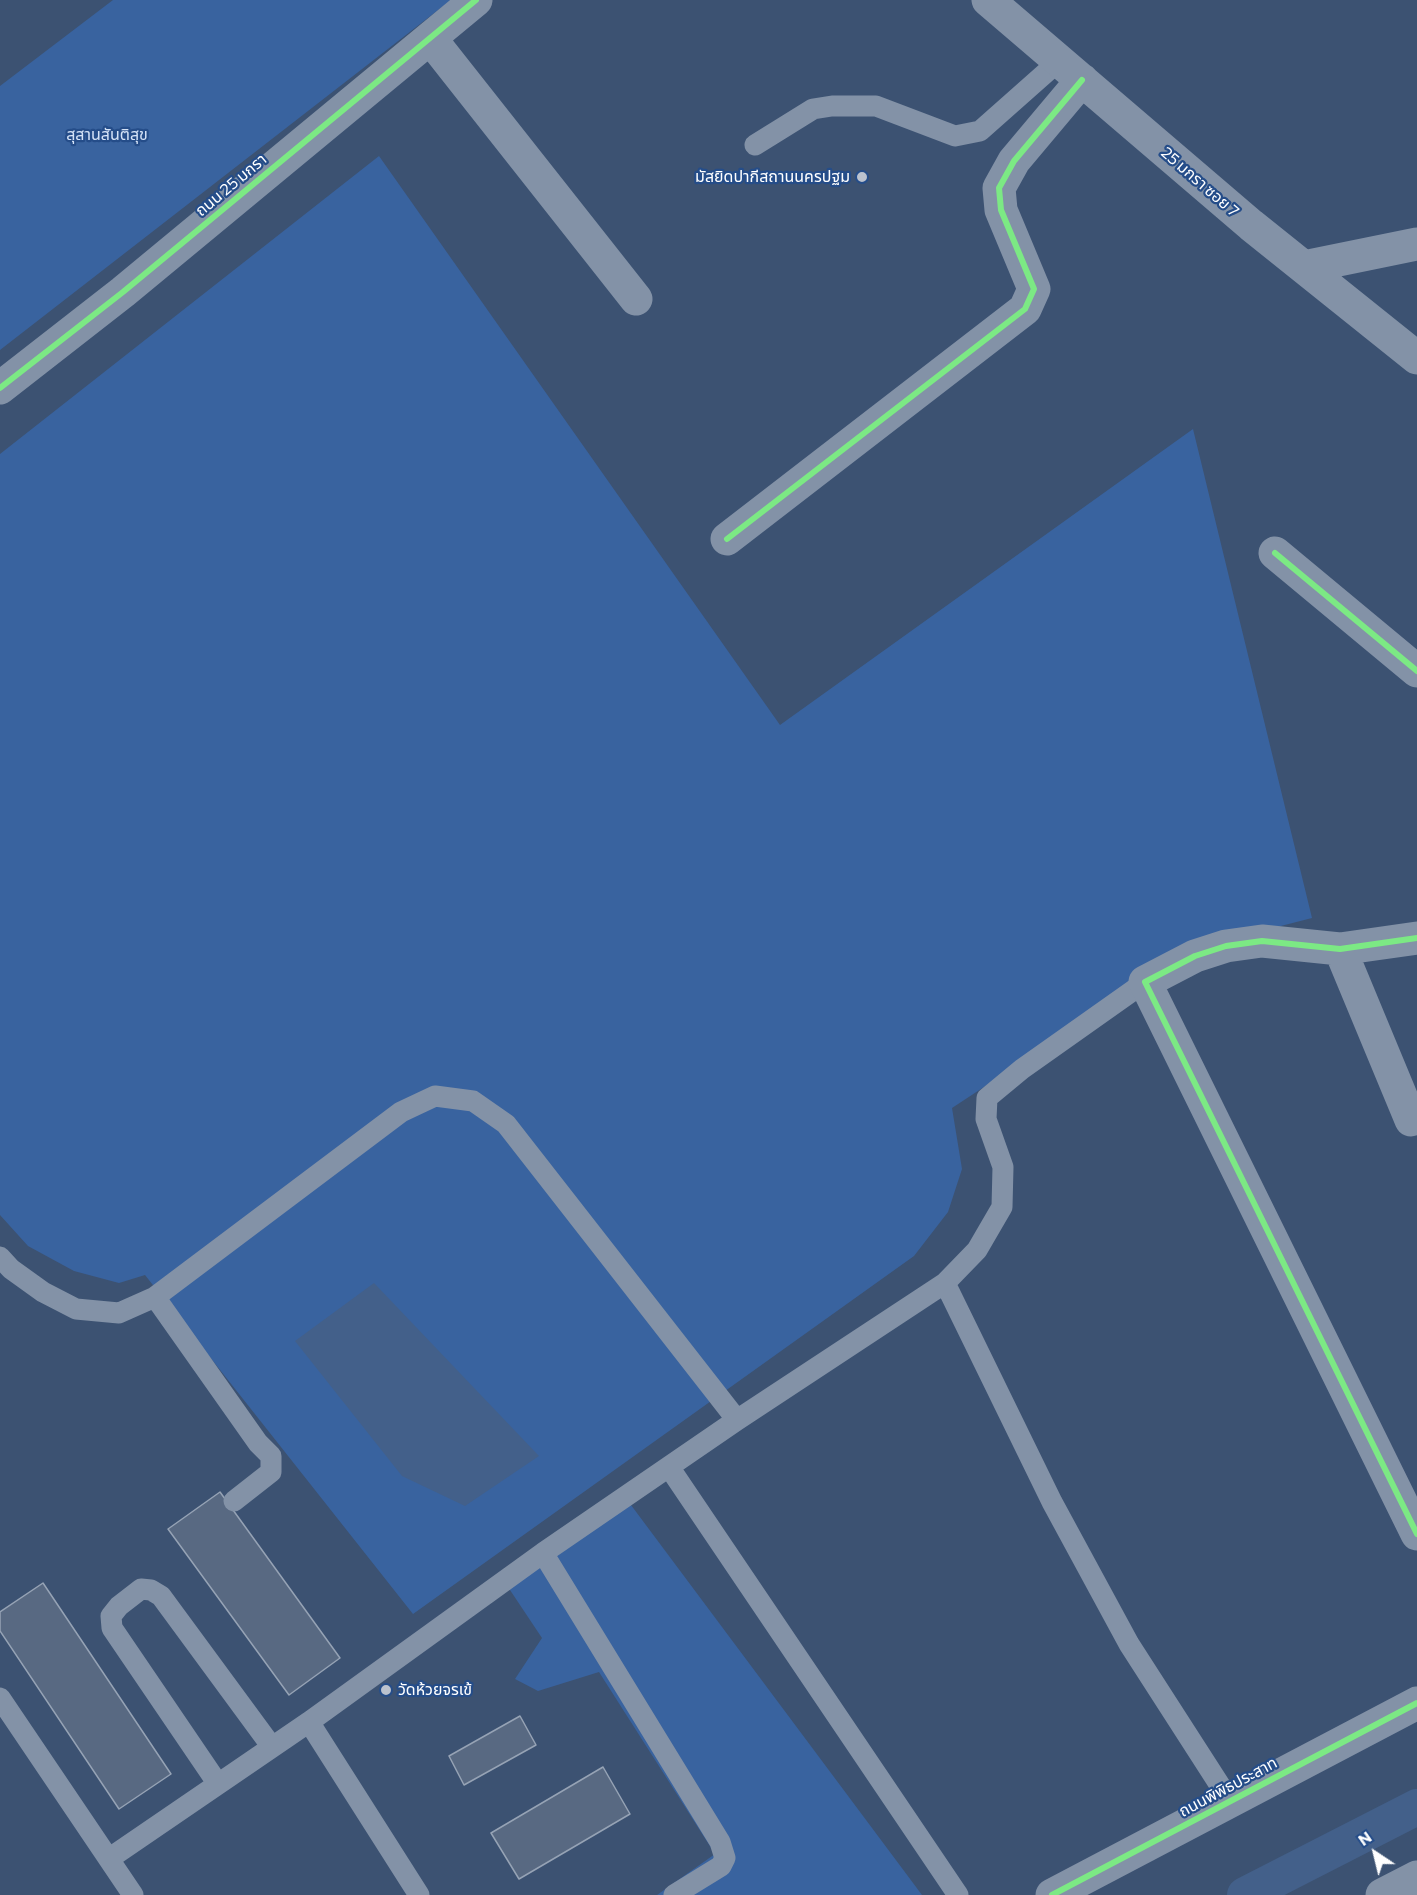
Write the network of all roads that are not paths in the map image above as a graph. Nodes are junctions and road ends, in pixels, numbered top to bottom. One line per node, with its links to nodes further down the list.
1 (477, 0): 3 (street, ถนน 25 มกรา)
2 (988, 0): 4 (street, 25 มกรา ซอย 7)
3 (430, 38): 8 (street); 10 (street, ถนน 25 มกรา)
4 (1070, 70): 5 (lane); 7 (street, 25 มกรา ซอย 7); 11 (street)
5 (755, 145)
6 (1417, 244): 7 (street)
7 (1304, 267): 9 (street, 25 มกรา ซอย 7)
8 (636, 299)
9 (1417, 358)
10 (0, 388)
11 (727, 539)
12 (1275, 553): 13 (street)
13 (1417, 671)
14 (1417, 938): 15 (street)
15 (1340, 949): 16 (street); 17 (street)
16 (1145, 982): 19 (lane); 24 (street)
17 (1411, 1120)
18 (0, 1257): 20 (lane)
19 (945, 1283): 21 (lane); 31 (lane)
20 (155, 1297): 21 (lane); 23 (lane)
21 (737, 1420): 22 (lane)
22 (669, 1467): 25 (lane); 38 (lane)
23 (234, 1501)
24 (1417, 1534)
25 (543, 1553): 28 (lane); 37 (lane)
26 (0, 1698): 32 (lane)
27 (1417, 1703): 31 (street, ถนนพิพิธประสาท)
28 (309, 1722): 29 (lane); 36 (lane)
29 (272, 1747): 30 (lane); 30 (lane)
30 (218, 1784): 32 (lane)
31 (1230, 1801): 39 (street, ถนนพิพิธประสาท)
32 (110, 1858): 35 (lane)
33 (1417, 1877): 34 (street)
34 (1386, 1894)
35 (133, 1895)
36 (419, 1895)
37 (674, 1895)
38 (958, 1895)
39 (1052, 1895)

